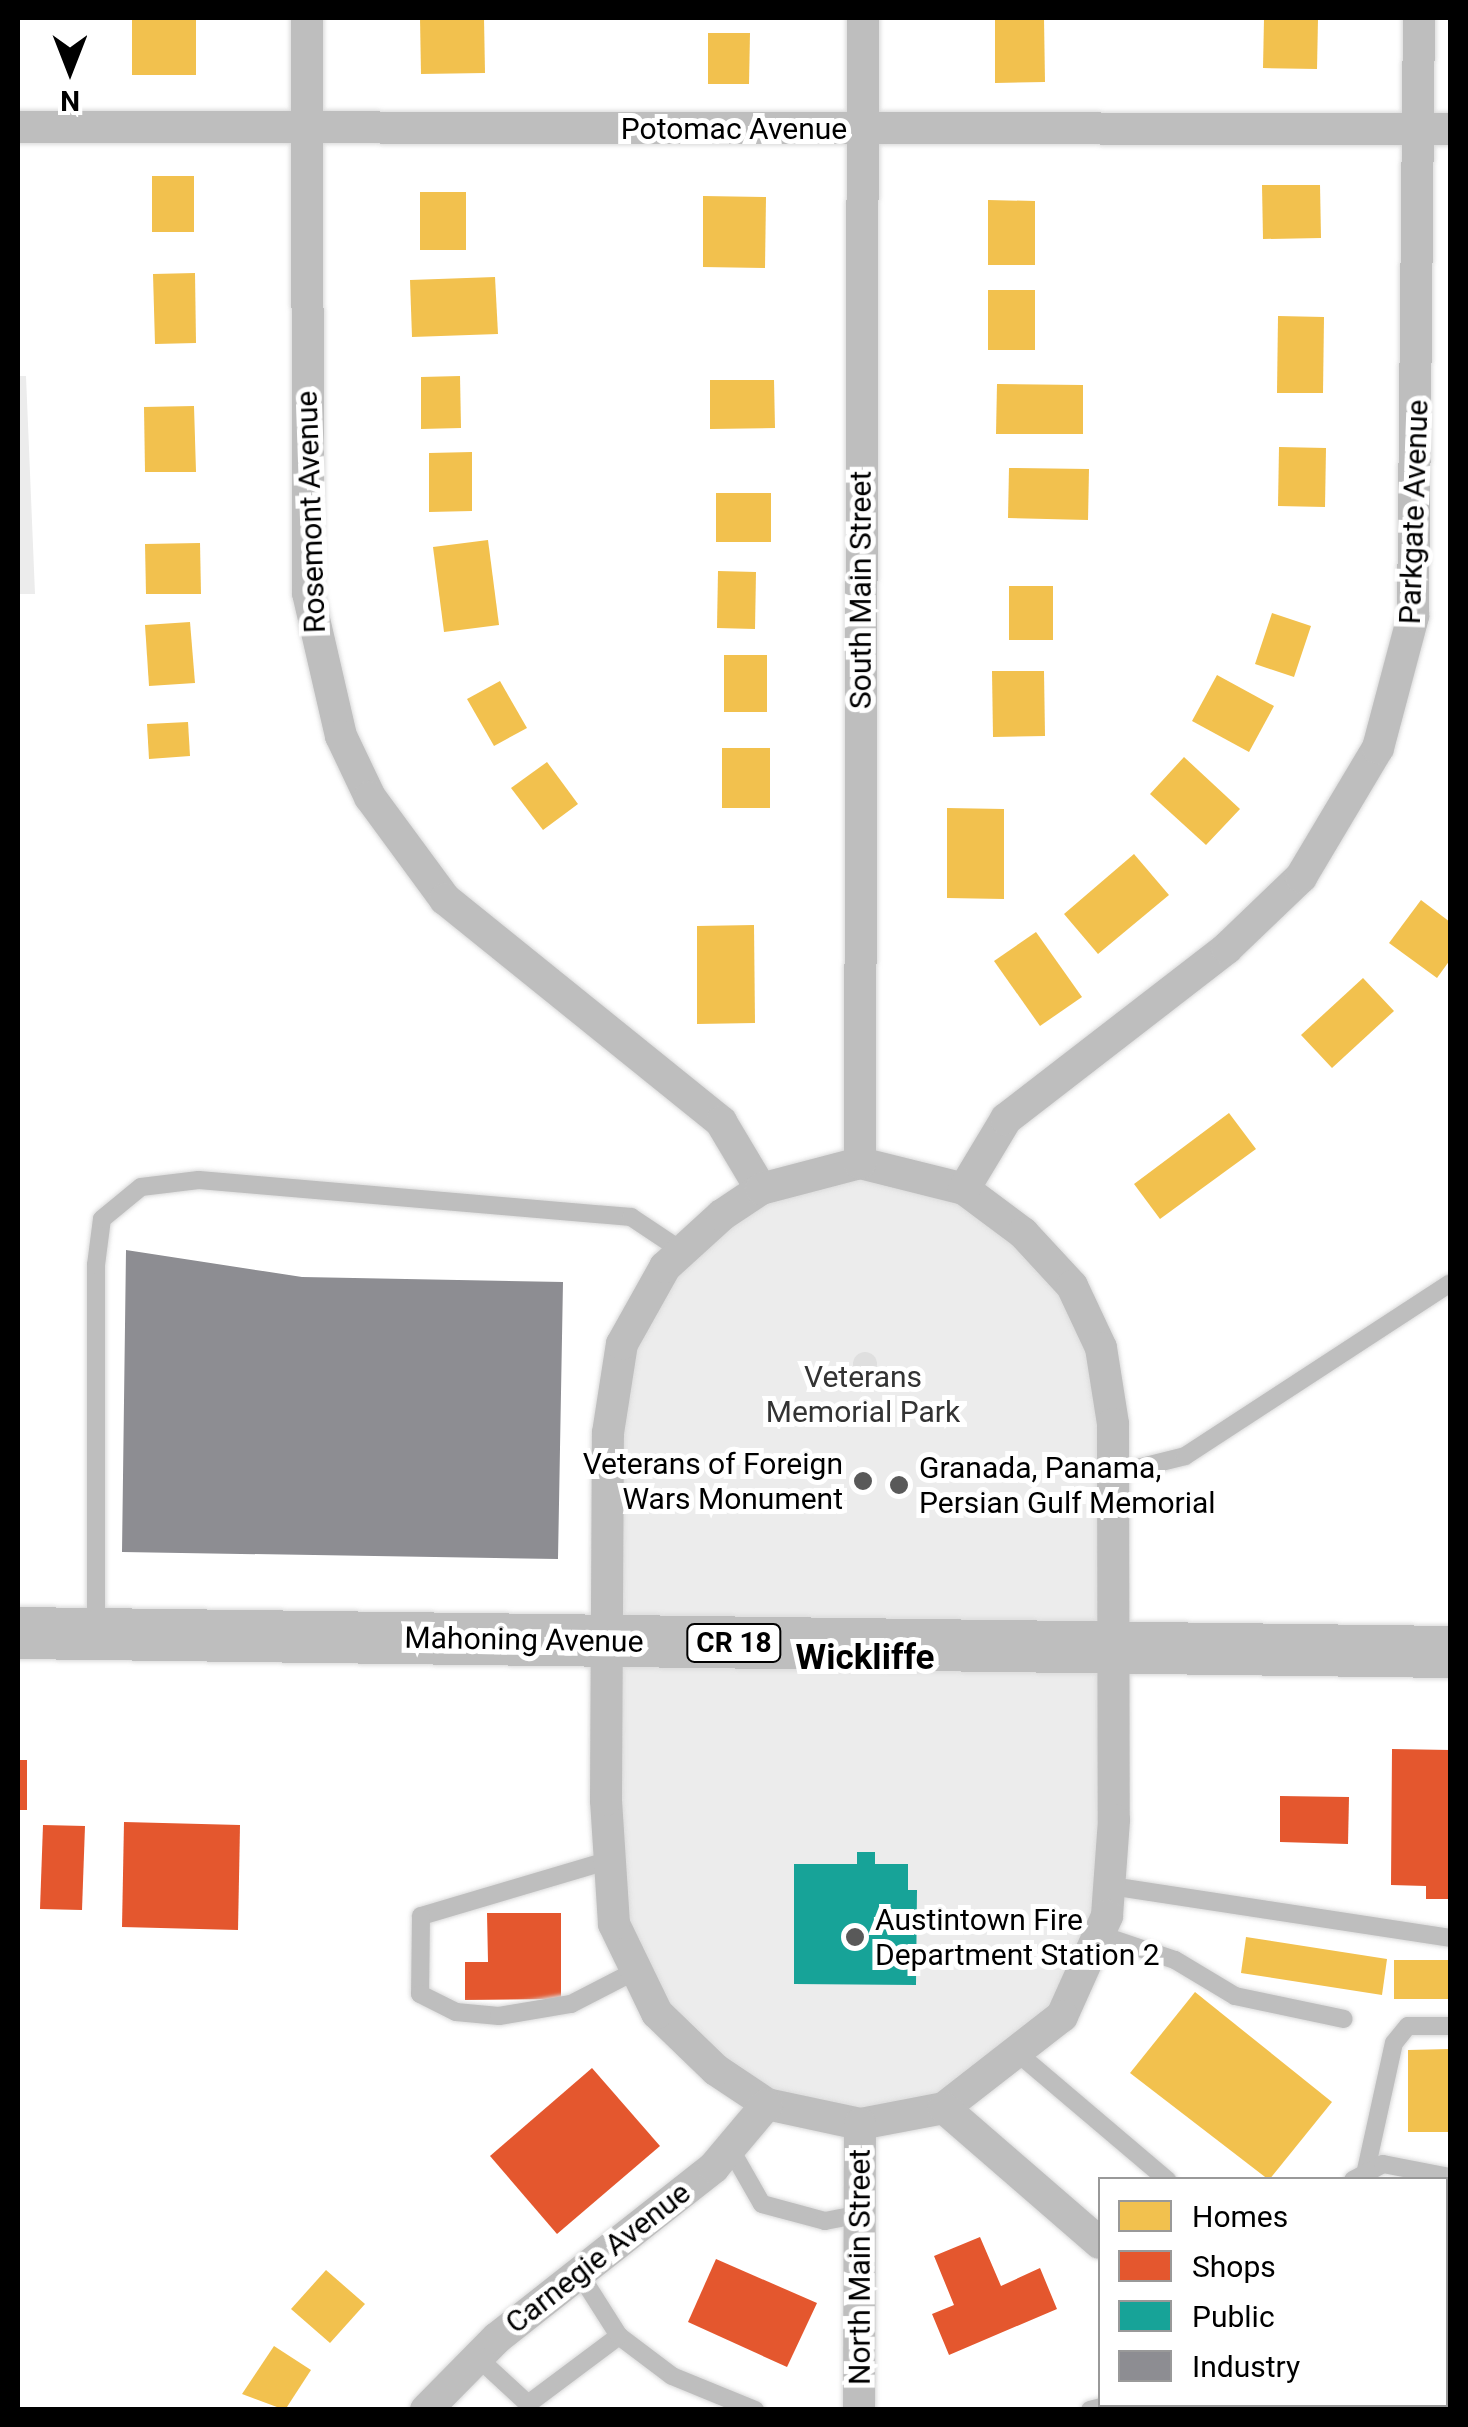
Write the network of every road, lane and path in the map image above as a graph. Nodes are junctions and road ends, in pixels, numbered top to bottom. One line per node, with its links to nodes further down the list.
1 (307, 18): 5 (street, Rosemont Avenue)
2 (863, 18): 7 (street, South Main Street)
3 (1419, 18): 6 (street, Parkgate Avenue)
4 (18, 127): 5 (street, Potomac Avenue)
5 (307, 128): 7 (street, Potomac Avenue); 9 (street, Rosemont Avenue)
6 (1435, 129): 7 (street, Potomac Avenue); 10 (street, Parkgate Avenue)
7 (862, 130): 8 (street, South Main Street)
8 (860, 1163): 9 (street); 10 (street)
9 (761, 1189): 11 (street)
10 (964, 1189): 13 (street)
11 (682, 1251): 15 (lane); 16 (street)
12 (1450, 1284): 13 (lane)
13 (1113, 1474): 17 (street)
14 (18, 1633): 15 (main road, Mahoning Avenue / CR 18)
15 (96, 1634): 16 (main road, Mahoning Avenue / CR 18)
16 (608, 1641): 17 (main road, Mahoning Avenue / CR 18); 19 (street)
17 (1113, 1647): 18 (main road, Mahoning Avenue / CR 18); 20 (street)
18 (1450, 1652)
19 (608, 1861): 23 (street); 23 (lane)
20 (1111, 1886): 21 (street); 22 (lane)
21 (1102, 1936): 24 (lane); 26 (street)
22 (1450, 1938)
23 (633, 1972): 27 (street)
24 (1344, 2020)
25 (1450, 2026): 31 (lane)
26 (1021, 2056): 28 (street); 32 (lane)
27 (768, 2104): 29 (street); 30 (street, Carnegie Avenue)
28 (944, 2108): 29 (street); 35 (street)
29 (860, 2124): 34 (street, North Main Street)
30 (730, 2148): 34 (lane); 36 (street, Carnegie Avenue)
31 (1360, 2175): 33 (lane)
32 (1163, 2177)
33 (1448, 2177)
34 (860, 2214): 41 (street, North Main Street)
35 (1098, 2241)
36 (579, 2273): 37 (lane); 38 (street, Carnegie Avenue)
37 (619, 2336): 38 (lane); 40 (lane)
38 (476, 2356): 39 (street, Carnegie Avenue)
39 (426, 2410)
40 (755, 2410)
41 (860, 2410)

